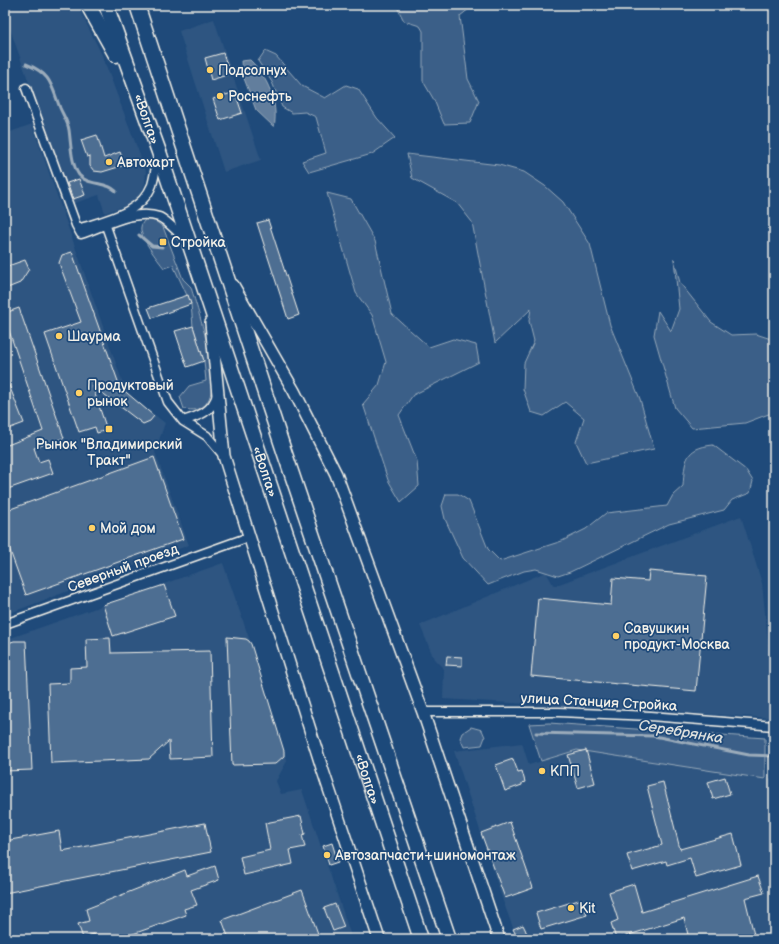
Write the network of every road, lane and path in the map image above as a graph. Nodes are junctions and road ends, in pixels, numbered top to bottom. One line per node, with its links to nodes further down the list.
1 (88, 5): 5 (highway)
2 (106, 5): 5 (highway, «Волга»)
3 (137, 5): 10 (highway, «Волга»)
4 (26, 88): 8 (street)
5 (136, 90): 6 (highway, «Волга»)
6 (159, 152): 8 (street); 9 (highway, «Волга»)
7 (106, 226): 8 (street); 9 (street); 13 (street)
8 (80, 231)
9 (189, 243): 11 (highway, «Волга»)
10 (221, 263): 17 (street); 21 (highway, «Волга»)
11 (209, 302): 12 (street); 20 (highway, «Волга»)
12 (218, 388): 13 (street); 14 (street)
13 (183, 421): 14 (street)
14 (224, 456): 15 (street)
15 (249, 537): 16 (street, Северный проезд); 19 (street)
16 (5, 624)
17 (423, 712): 18 (street, улица Станция Стройка); 22 (street)
18 (774, 726)
19 (379, 939)
20 (421, 939)
21 (449, 939)
22 (499, 939)

